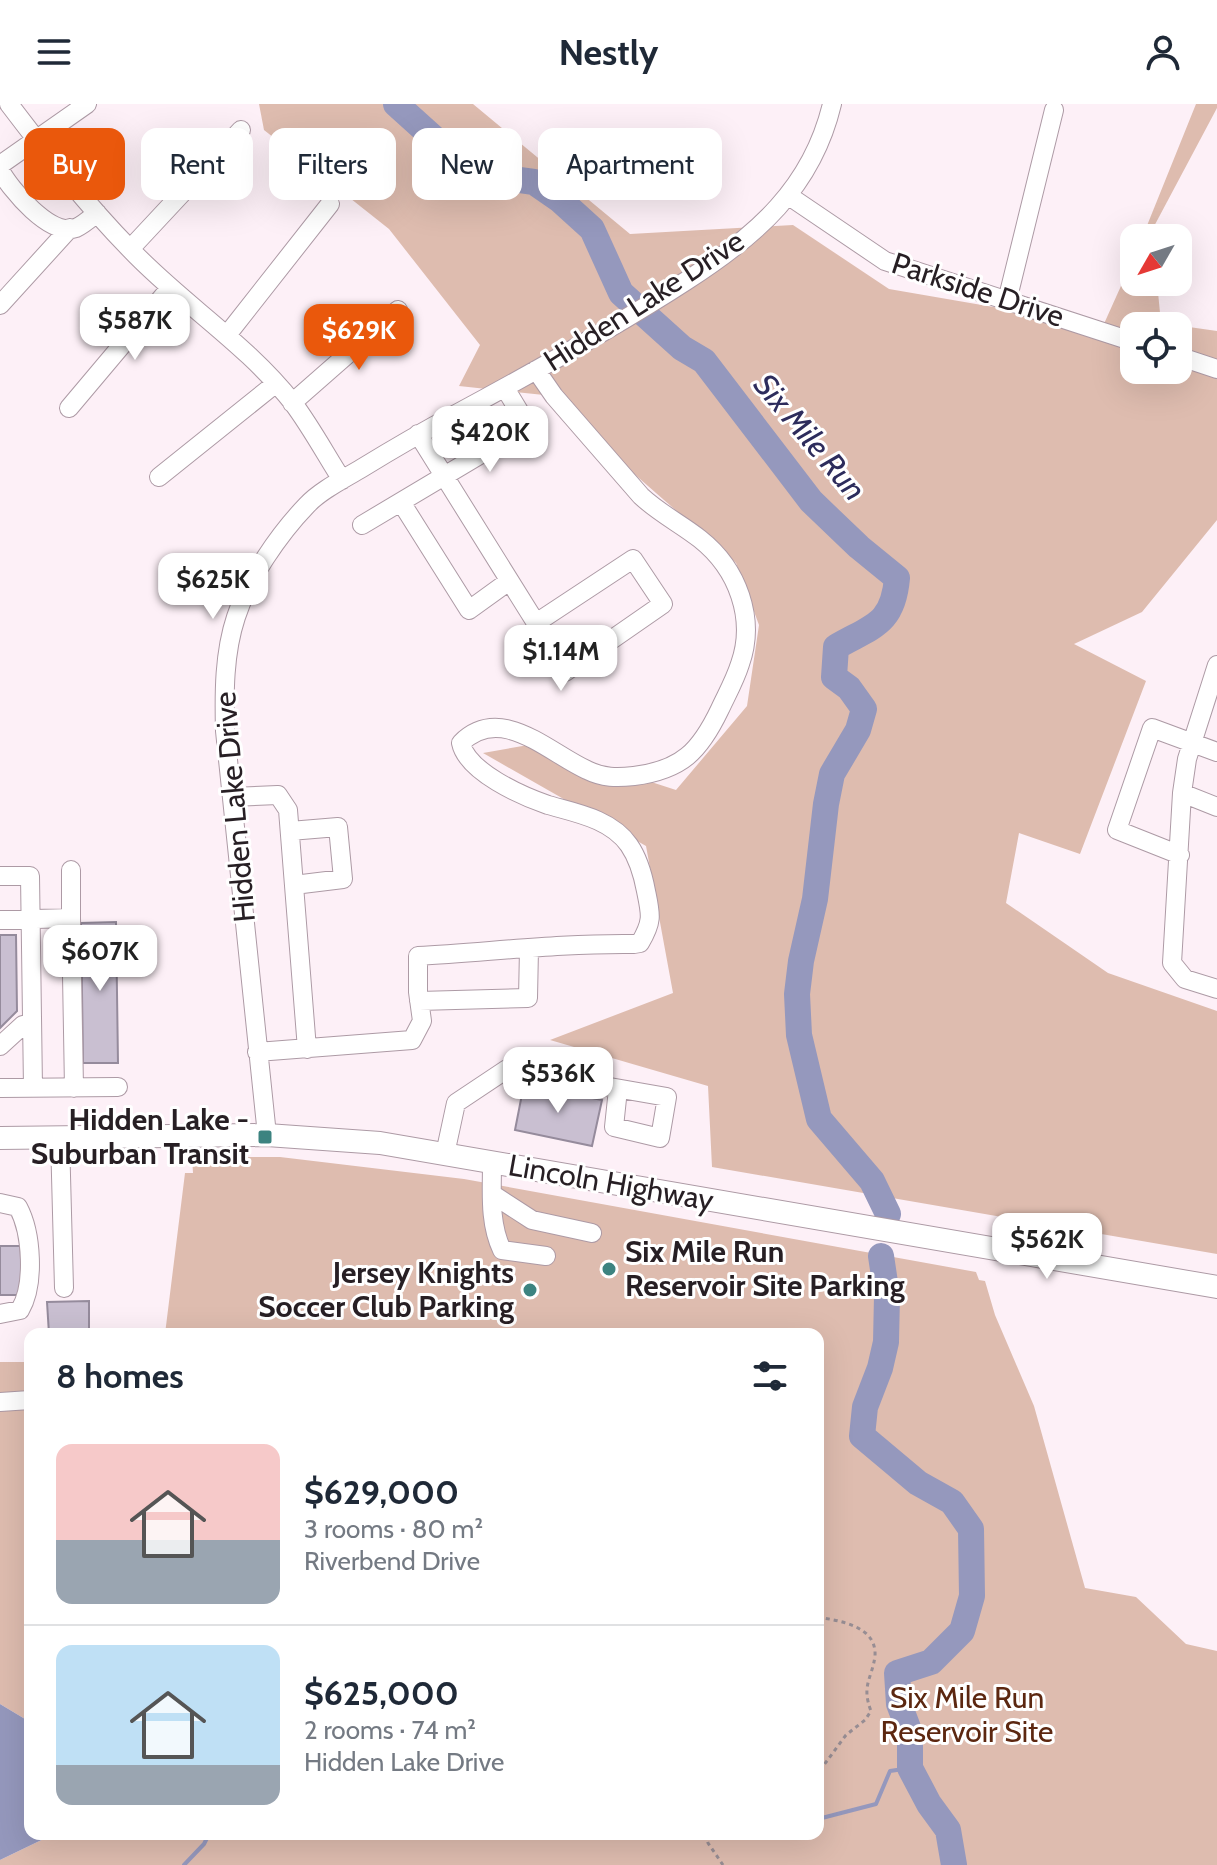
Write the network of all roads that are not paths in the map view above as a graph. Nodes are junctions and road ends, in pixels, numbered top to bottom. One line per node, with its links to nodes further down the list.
1 (9, 104): 5 (street)
2 (87, 104): 6 (street)
3 (832, 104): 9 (street, Hidden Lake Drive)
4 (1054, 110): 17 (street)
5 (27, 128)
6 (53, 128)
7 (24, 149): 8 (street)
8 (0, 167): 14 (street)
9 (789, 196): 17 (street, Parkside Drive); 24 (street, Hidden Lake Drive)
10 (86, 200): 13 (street)
11 (176, 200): 15 (street)
12 (330, 204): 20 (street)
13 (97, 213): 14 (street); 15 (street)
14 (70, 228): 18 (street)
15 (130, 249): 16 (street)
16 (170, 288): 20 (street); 28 (street)
17 (1007, 301): 21 (street, Parkside Drive)
18 (0, 305)
19 (398, 310): 27 (street)
20 (227, 335): 25 (street)
21 (1120, 337)
22 (1192, 361): 23 (street)
23 (1217, 369)
24 (536, 370): 26 (street, Hidden Lake Drive); 51 (street)
25 (275, 384): 27 (street); 30 (street)
26 (505, 388): 29 (street, Hidden Lake Drive); 31 (street)
27 (292, 403): 32 (street)
28 (69, 408)
29 (418, 434): 31 (street); 32 (street, Hidden Lake Drive)
30 (159, 477)
31 (444, 477): 33 (street); 35 (street)
32 (342, 480): 41 (street, Hidden Lake Drive)
33 (401, 502): 34 (street); 35 (street)
34 (362, 525)
35 (509, 581): 36 (street)
36 (536, 623): 36 (street)
37 (1217, 665): 38 (street)
38 (1192, 742): 39 (street); 40 (street); 44 (street)
39 (1217, 752)
40 (1182, 793): 42 (street); 44 (street)
41 (232, 797): 43 (street); 57 (street, Hidden Lake Drive)
42 (1217, 807)
43 (290, 831): 47 (street); 47 (street)
44 (1180, 855): 52 (street)
45 (71, 870): 48 (street)
46 (0, 876): 49 (street)
47 (294, 885): 56 (street)
48 (71, 918): 49 (street); 61 (street)
49 (30, 919): 50 (street); 54 (street)
50 (0, 920)
51 (529, 949): 53 (street); 53 (street)
52 (1217, 989)
53 (419, 1001): 56 (street)
54 (32, 1024): 55 (street); 60 (street)
55 (0, 1046)
56 (307, 1049): 57 (street)
57 (257, 1052): 63 (street, Hidden Lake Drive)
58 (118, 1087): 61 (street)
59 (0, 1088): 60 (street)
60 (33, 1088): 61 (street)
61 (74, 1088)
62 (618, 1089): 66 (street)
63 (267, 1135): 65 (main road, Lincoln Highway); 66 (main road, Lincoln Highway)
64 (0, 1138): 65 (main road, Lincoln Highway)
65 (60, 1138): 73 (street)
66 (445, 1154): 67 (main road, Lincoln Highway)
67 (492, 1163): 68 (street); 72 (main road, Lincoln Highway)
68 (492, 1194): 70 (street); 71 (street)
69 (0, 1203): 74 (street)
70 (592, 1233)
71 (546, 1256)
72 (1217, 1287)
73 (64, 1288)
74 (0, 1314)
75 (24, 1400): 76 (street)
76 (0, 1402)

